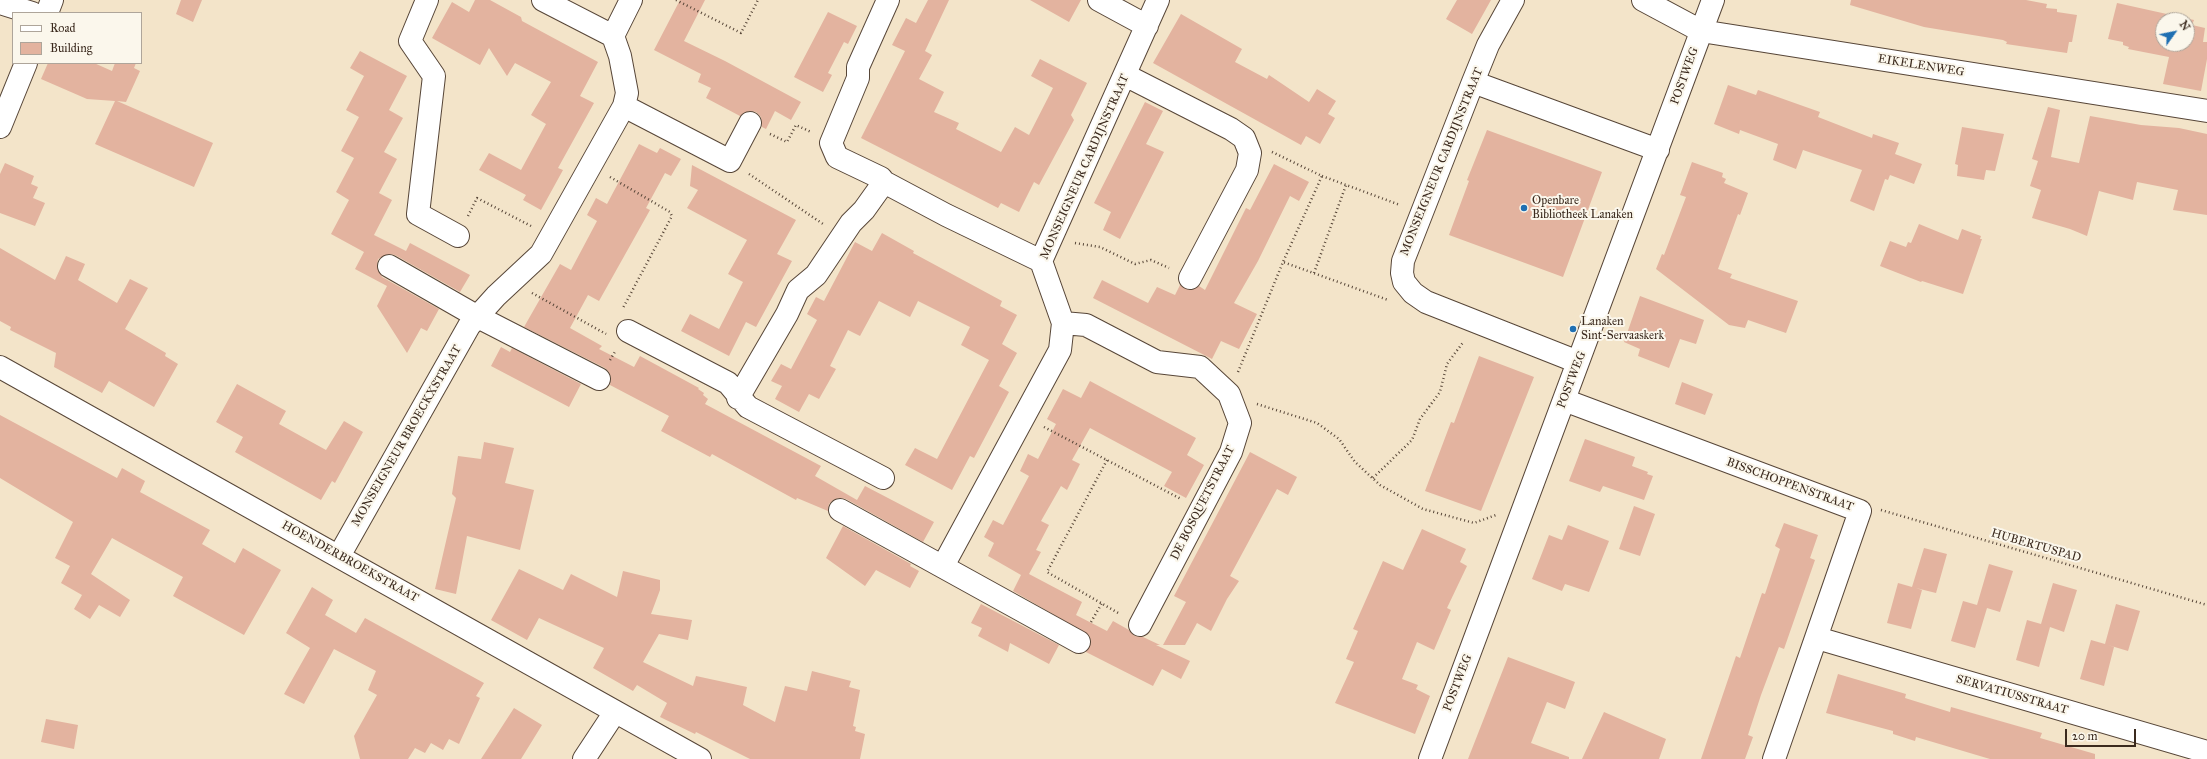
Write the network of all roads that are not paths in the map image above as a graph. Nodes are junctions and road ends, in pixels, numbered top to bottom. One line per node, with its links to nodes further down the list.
1 (52, 0): 13 (street)
2 (427, 0): 26 (street)
3 (544, 0): 16 (street)
4 (631, 0): 16 (street)
5 (888, 0): 25 (street)
6 (1099, 0): 14 (street)
7 (1158, 0): 14 (street, MONSEIGNEUR CARDIJNSTRAAT)
8 (1514, 0): 19 (street, MONSEIGNEUR CARDIJNSTRAAT)
9 (1643, 0): 15 (street, EIKELENWEG)
10 (1713, 0): 15 (street, POSTWEG)
11 (0, 3): 12 (street)
12 (29, 12)
13 (47, 12)
14 (1147, 26): 18 (street, MONSEIGNEUR CARDIJNSTRAAT)
15 (1701, 31): 21 (street, EIKELENWEG); 24 (street, POSTWEG)
16 (613, 36): 20 (street, MONSEIGNEUR BROECKXSTRAAT)
17 (26, 64): 23 (street)
18 (1125, 75): 27 (street, MONSEIGNEUR CARDIJNSTRAAT); 29 (street)
19 (1473, 82): 24 (street); 33 (street, MONSEIGNEUR CARDIJNSTRAAT)
20 (624, 106): 22 (street); 30 (street, MONSEIGNEUR BROECKXSTRAAT)
21 (2207, 111)
22 (750, 123)
23 (0, 127)
24 (1658, 150): 33 (street, POSTWEG)
25 (884, 182): 27 (street); 36 (street)
26 (458, 236)
27 (1041, 261): 31 (street, MONSEIGNEUR CARDIJNSTRAAT)
28 (389, 266): 30 (street)
29 (1190, 278)
30 (478, 317): 35 (street); 40 (street, MONSEIGNEUR BROECKXSTRAAT)
31 (1064, 322): 41 (street, MONSEIGNEUR CARDIJNSTRAAT); 42 (street, DE BOSQUETSTRAAT)
32 (624, 337): 36 (street)
33 (1578, 362): 37 (street, POSTWEG)
34 (0, 367): 40 (street, HOENDERBROEKSTRAAT)
35 (600, 379)
36 (738, 398): 38 (street)
37 (1564, 400): 43 (street, BISSCHOPPENSTRAAT); 49 (street, POSTWEG)
38 (883, 478)
39 (840, 510): 41 (street)
40 (339, 556): 45 (street, HOENDERBROEKSTRAAT)
41 (943, 566): 44 (street)
42 (1140, 625)
43 (1817, 638): 46 (street, SERVATIUSSTRAAT); 50 (street, BISSCHOPPENSTRAAT)
44 (1079, 642)
45 (615, 712): 47 (street); 48 (street, HOENDERBROEKSTRAAT)
46 (2207, 752): 51 (street)
47 (584, 759)
48 (700, 759)
49 (1430, 759)
50 (1774, 759)
51 (2205, 759)

